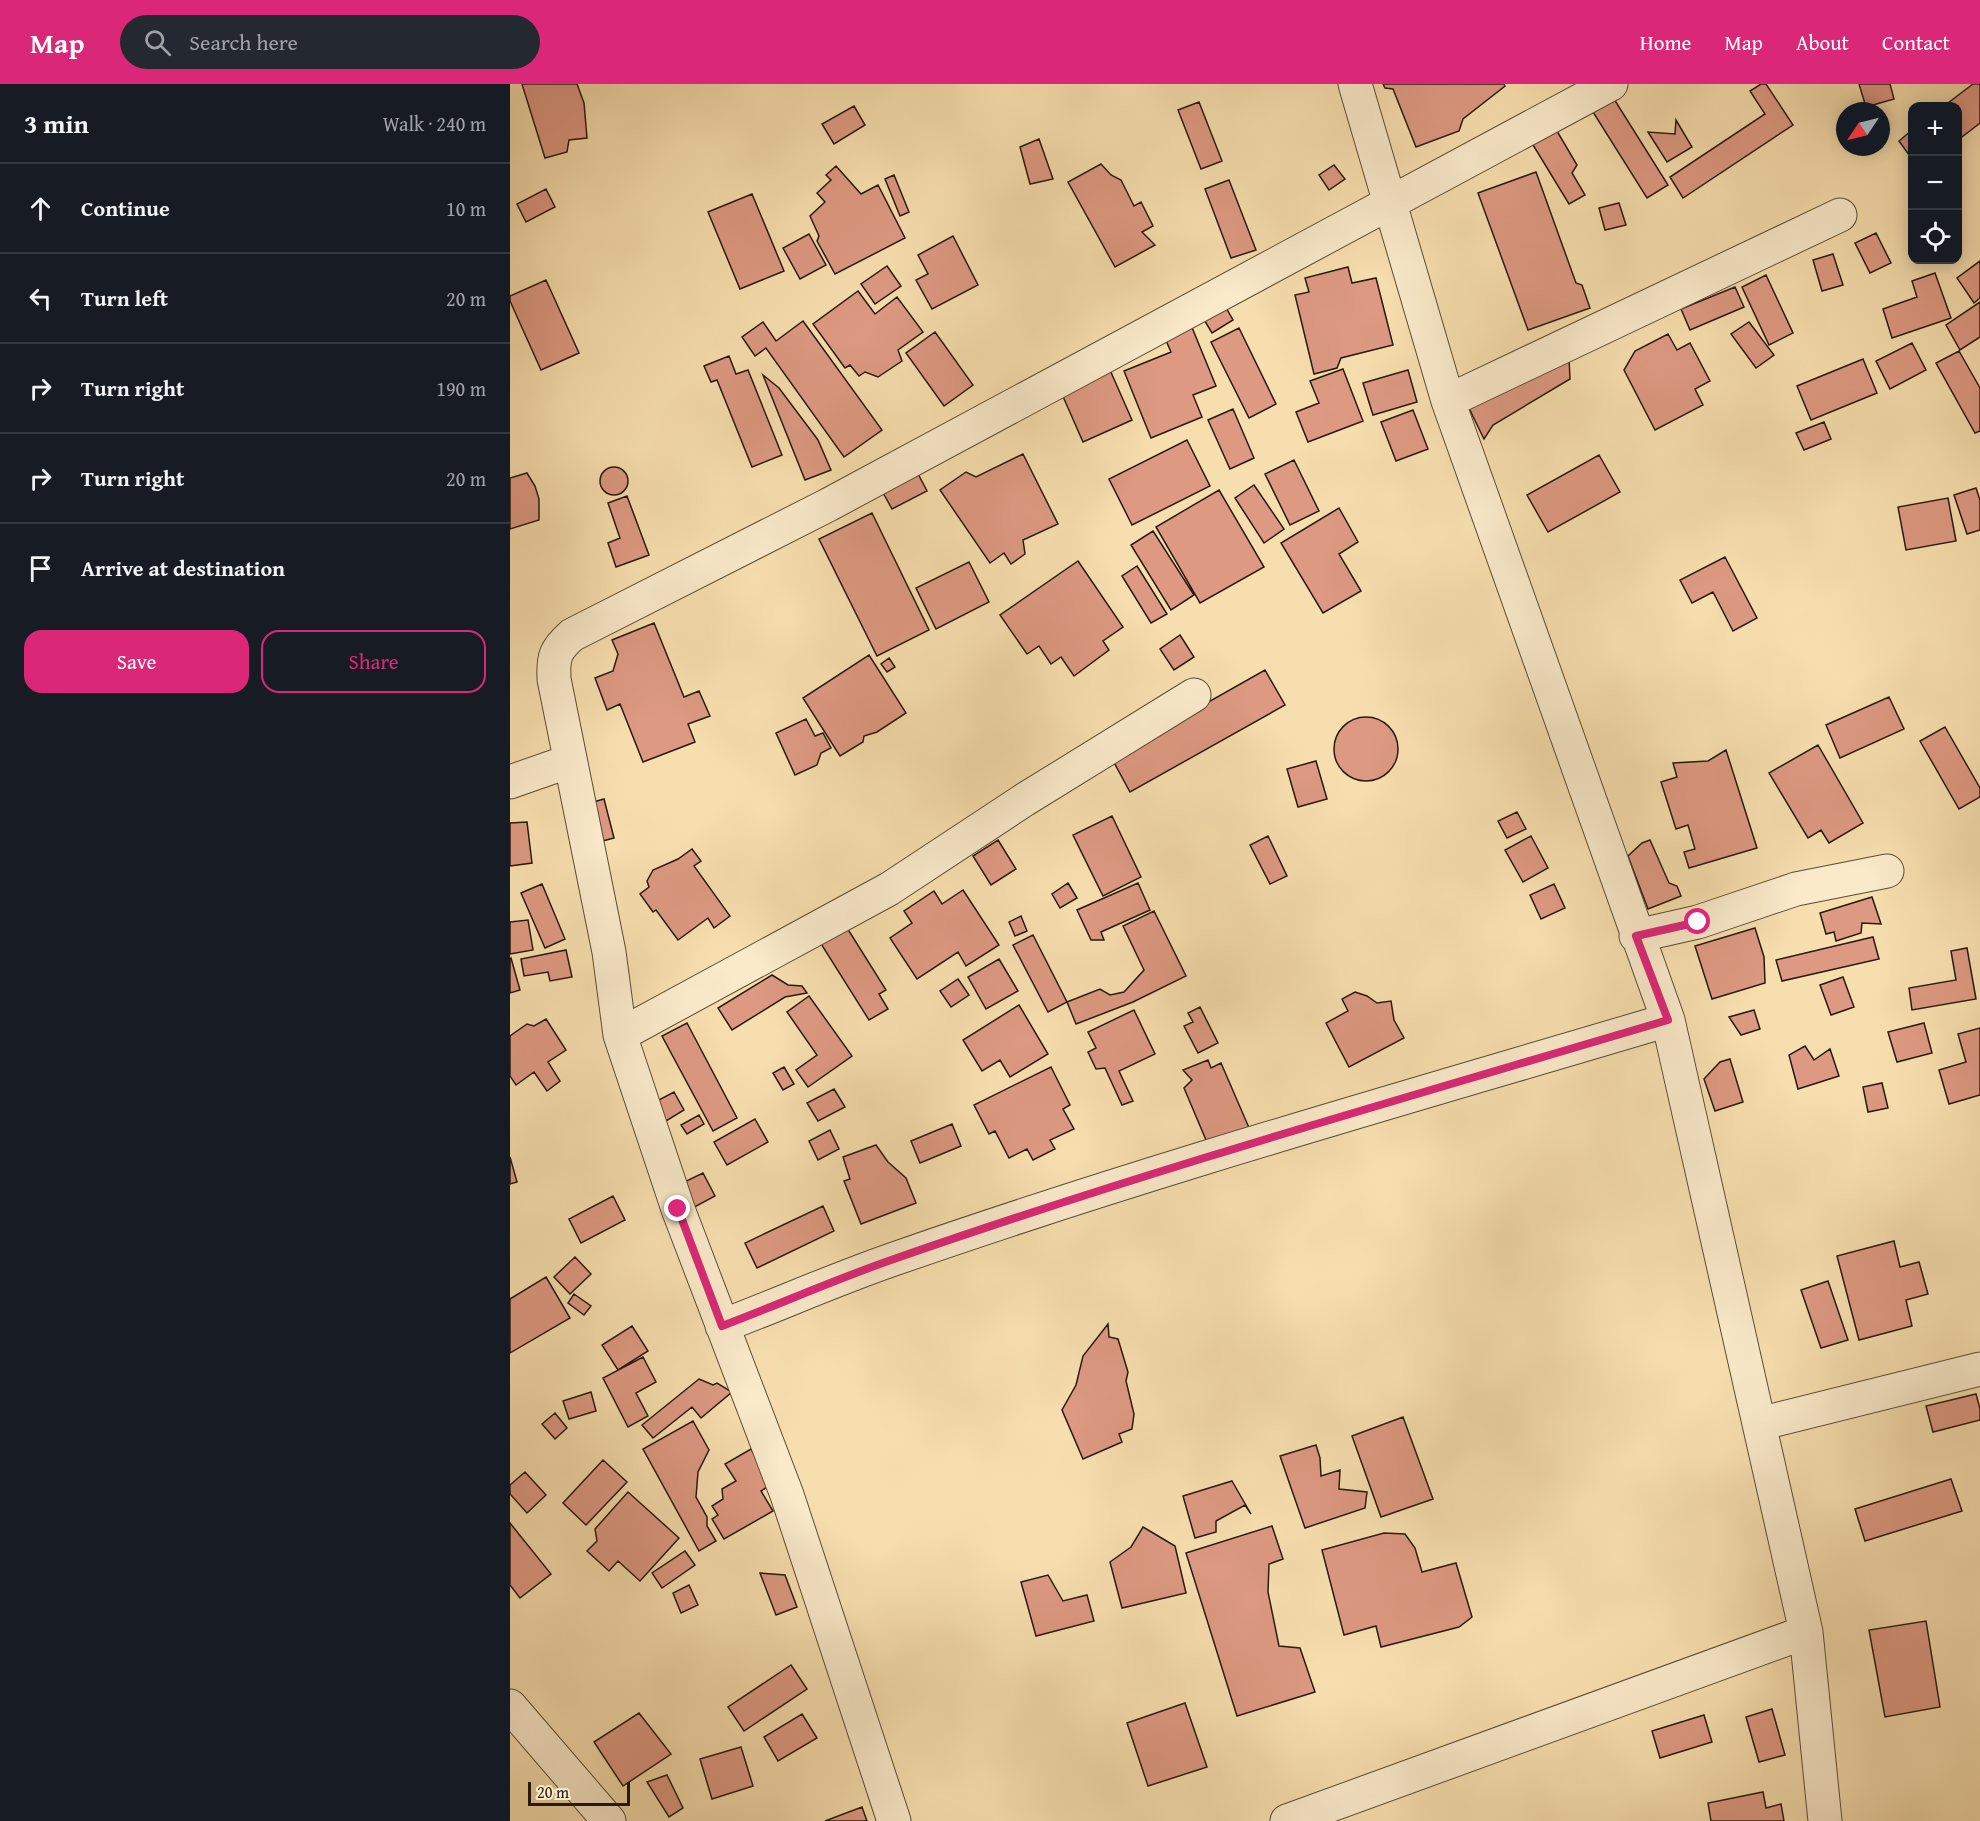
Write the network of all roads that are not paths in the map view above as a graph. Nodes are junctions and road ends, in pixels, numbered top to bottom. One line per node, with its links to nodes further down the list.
1 (1355, 84): 3 (street)
2 (1611, 84): 3 (street)
3 (1389, 203): 5 (street); 7 (street)
4 (1840, 215): 5 (street)
5 (1448, 400): 10 (street)
6 (1194, 695): 12 (street)
7 (570, 761): 8 (street); 12 (street)
8 (510, 782)
9 (1887, 871): 10 (street)
10 (1636, 936): 11 (street)
11 (1668, 1020): 13 (street); 15 (street)
12 (620, 1035): 13 (street)
13 (722, 1326): 19 (street)
14 (1980, 1369): 15 (street)
15 (1759, 1424): 16 (street)
16 (1806, 1632): 20 (street); 21 (street)
17 (510, 1706): 18 (street)
18 (609, 1821)
19 (894, 1821)
20 (1287, 1821)
21 (1825, 1821)

